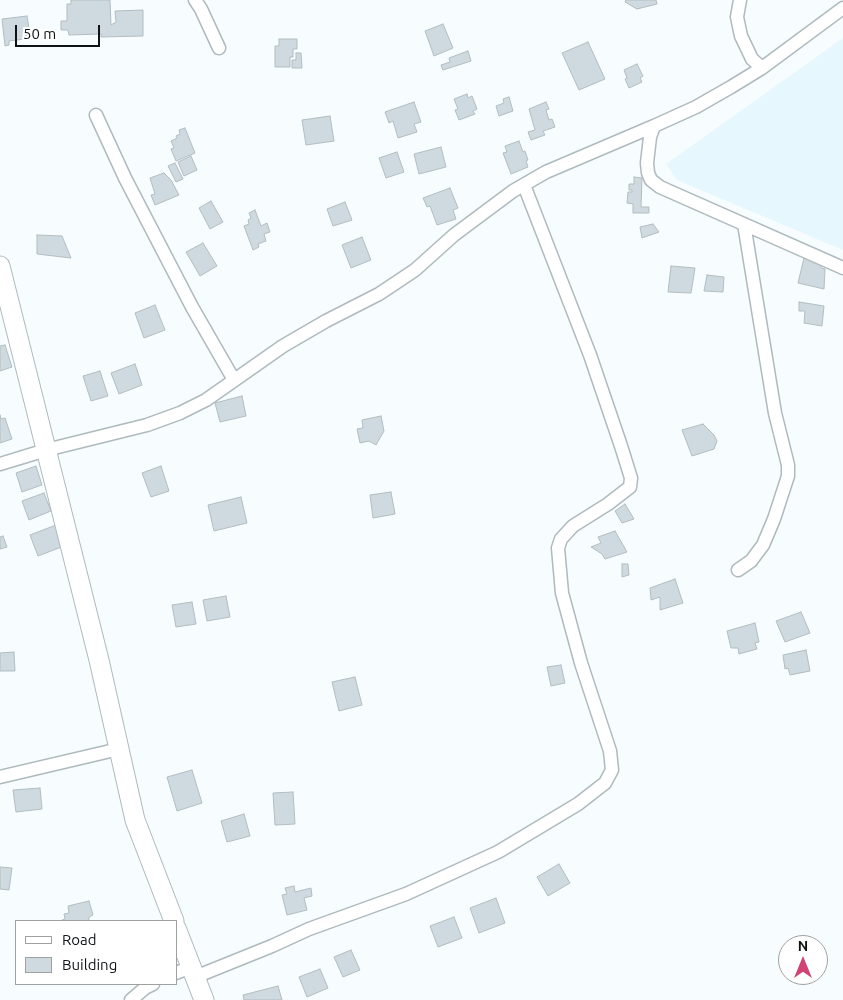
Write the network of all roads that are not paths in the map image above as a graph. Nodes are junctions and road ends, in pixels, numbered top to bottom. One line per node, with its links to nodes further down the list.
1 (195, 0): 4 (street)
2 (740, 0): 5 (street)
3 (843, 8): 5 (street)
4 (219, 48)
5 (762, 68): 7 (street)
6 (96, 114): 12 (street)
7 (654, 126): 8 (street); 9 (street)
8 (524, 184): 12 (street); 20 (street)
9 (744, 224): 11 (street); 15 (street)
10 (0, 266): 13 (street)
11 (843, 268)
12 (234, 380): 13 (street)
13 (46, 450): 14 (street); 16 (street)
14 (0, 464)
15 (738, 570)
16 (119, 749): 17 (street); 18 (street)
17 (0, 777)
18 (174, 920)
19 (178, 935): 20 (street)
20 (188, 972): 23 (street)
21 (151, 985): 22 (street)
22 (131, 1000)
23 (204, 1000)

